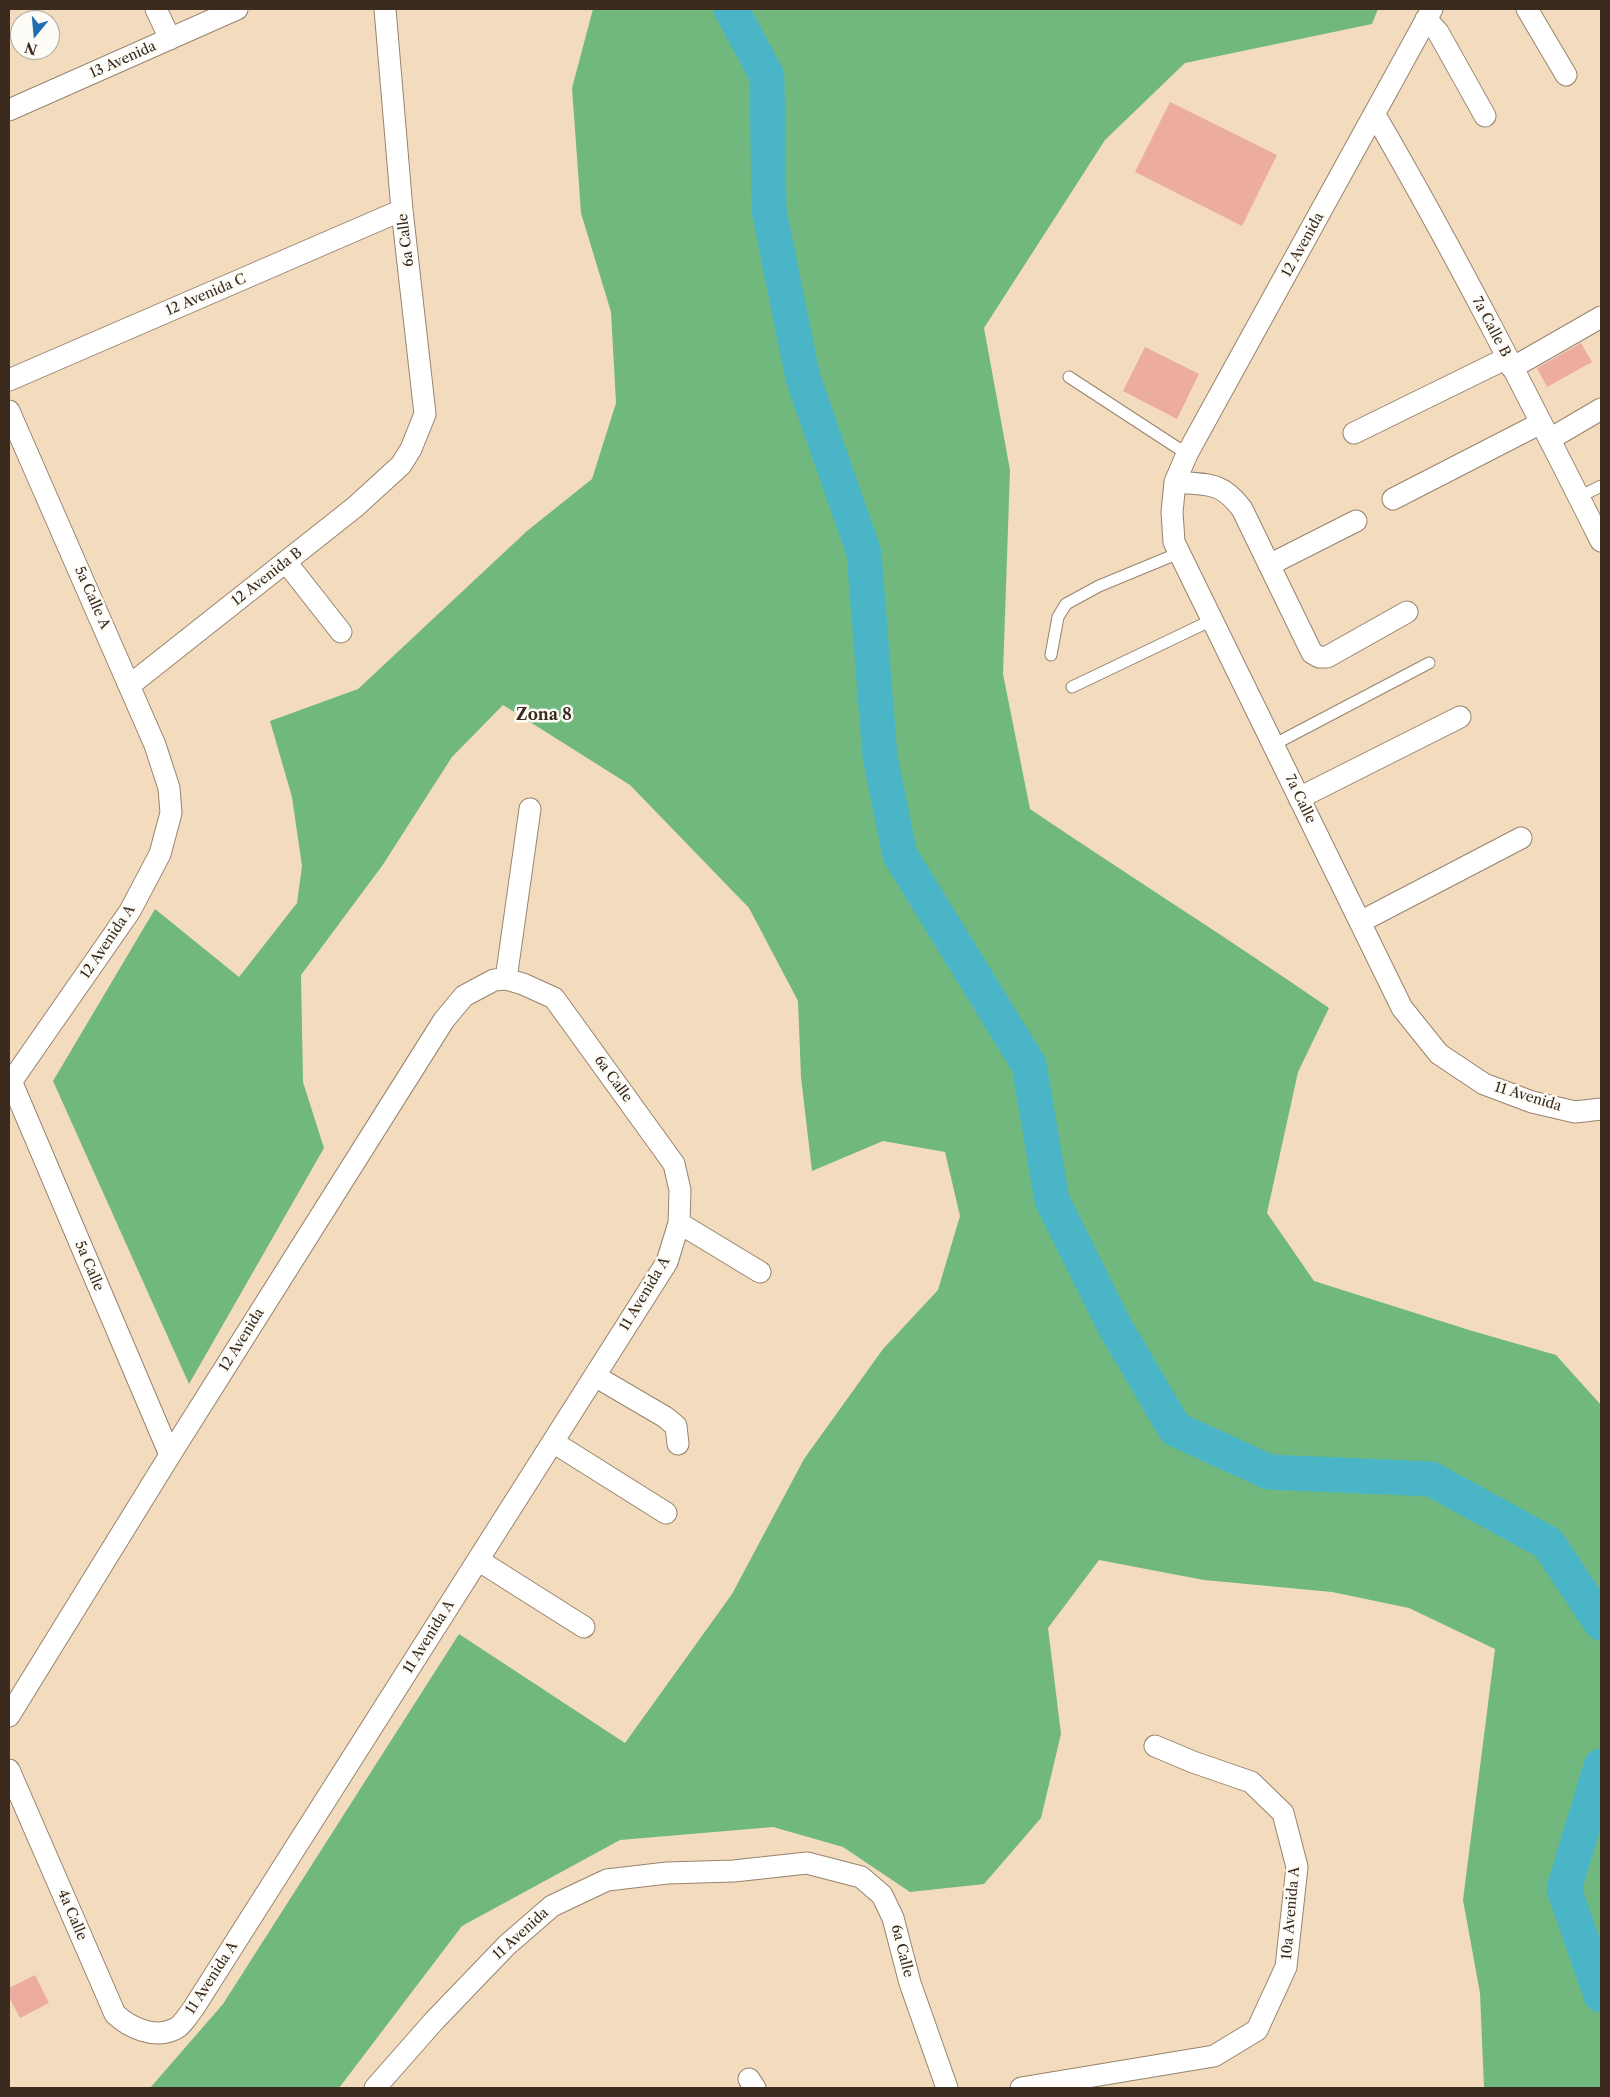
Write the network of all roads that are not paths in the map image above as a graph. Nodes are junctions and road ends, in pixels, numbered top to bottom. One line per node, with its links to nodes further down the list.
1 (156, 9): 6 (street)
2 (237, 9): 6 (street, 13 Avenida)
3 (385, 9): 11 (street, 6a Calle)
4 (1527, 9): 7 (street)
5 (1429, 14): 9 (street, 12 Avenida); 10 (street)
6 (170, 39): 8 (street, 13 Avenida)
7 (1566, 75)
8 (9, 110)
9 (1375, 116): 13 (street, 7a Calle B); 20 (street, 12 Avenida)
10 (1485, 116)
11 (402, 210): 15 (street, 12 Avenida C); 21 (street, 6a Calle)
12 (1601, 317): 13 (street)
13 (1510, 363): 18 (street, 7a Calle B); 19 (street)
14 (1069, 377): 20 (lane)
15 (9, 380)
16 (1601, 409): 18 (street)
17 (9, 411): 36 (street, 5a Calle A)
18 (1545, 431): 24 (street, 7a Calle B); 25 (street)
19 (1354, 433)
20 (1187, 454): 22 (street, 12 Avenida)
21 (401, 465): 29 (street, 12 Avenida B)
22 (1175, 482): 28 (street, 7a Calle); 30 (street)
23 (1601, 486): 24 (lane)
24 (1579, 498): 27 (street, 7a Calle B)
25 (1393, 499)
26 (1356, 521): 30 (street)
27 (1601, 541)
28 (1179, 553): 32 (street, 7a Calle); 34 (lane)
29 (286, 562): 33 (street); 36 (street, 12 Avenida B)
30 (1269, 565): 31 (street)
31 (1407, 612)
32 (1212, 620): 37 (lane); 39 (street, 7a Calle)
33 (341, 632)
34 (1050, 655)
35 (1429, 663): 39 (lane)
36 (130, 685): 40 (street, 5a Calle A)
37 (1072, 687)
38 (1460, 717): 41 (street)
39 (1273, 745): 41 (street, 7a Calle)
40 (169, 788): 46 (street, 12 Avenida A)
41 (1299, 798): 44 (street, 7a Calle)
42 (530, 809): 45 (street)
43 (1522, 838): 44 (street)
44 (1360, 922): 47 (street, 7a Calle)
45 (500, 980): 49 (street, 6a Calle); 54 (street, 12 Avenida)
46 (10, 1079): 54 (street, 5a Calle)
47 (1484, 1084): 48 (street, 11 Avenida)
48 (1601, 1109)
49 (679, 1223): 50 (street); 51 (street, 11 Avenida A)
50 (760, 1272)
51 (595, 1376): 52 (street, 11 Avenida A); 53 (street)
52 (553, 1442): 55 (street); 56 (street, 11 Avenida A)
53 (678, 1444)
54 (170, 1455): 58 (street, 12 Avenida)
55 (666, 1513)
56 (478, 1560): 57 (street); 62 (street, 11 Avenida A)
57 (584, 1627)
58 (9, 1716)
59 (1155, 1746): 65 (street, 10a Avenida A)
60 (9, 1770): 62 (street, 4a Calle)
61 (807, 1863): 63 (street, 11 Avenida); 64 (street, 6a Calle)
62 (160, 2033)
63 (374, 2088)
64 (947, 2088)
65 (1021, 2088)

